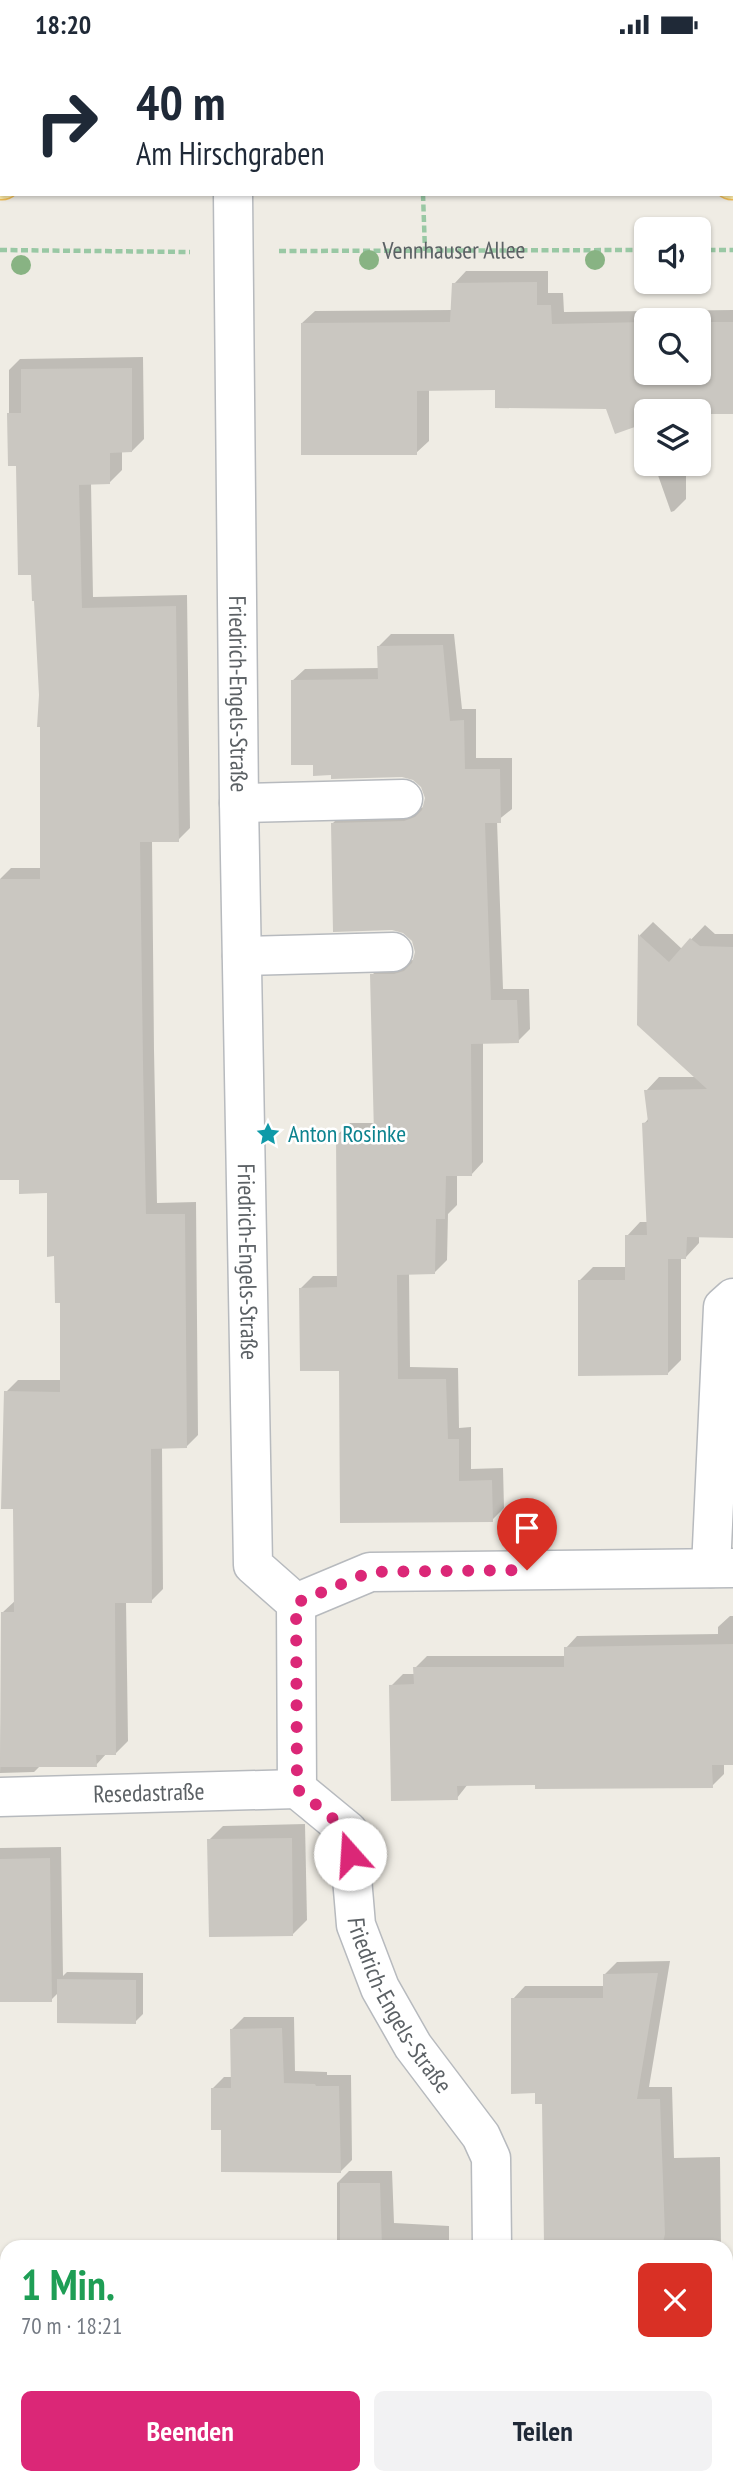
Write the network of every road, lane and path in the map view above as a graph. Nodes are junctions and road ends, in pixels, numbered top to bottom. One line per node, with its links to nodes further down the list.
1 (233, 196): 11 (street, Friedrich-Engels-Straße)
2 (423, 196): 8 (path)
3 (0, 250): 9 (path)
4 (634, 250): 8 (path, Vennhauser Allee)
5 (711, 250): 6 (path)
6 (733, 250)
7 (275, 251): 8 (path, Vennhauser Allee)
8 (425, 251)
9 (202, 252)
10 (402, 799): 11 (street)
11 (239, 803): 13 (street, Friedrich-Engels-Straße)
12 (393, 952): 13 (street)
13 (242, 955): 16 (street, Friedrich-Engels-Straße)
14 (733, 1298): 15 (street)
15 (722, 1568): 16 (street)
16 (296, 1603): 17 (street)
17 (297, 1789): 18 (street, Resedastraße); 19 (street, Friedrich-Engels-Straße)
18 (0, 1797)
19 (492, 2240)

